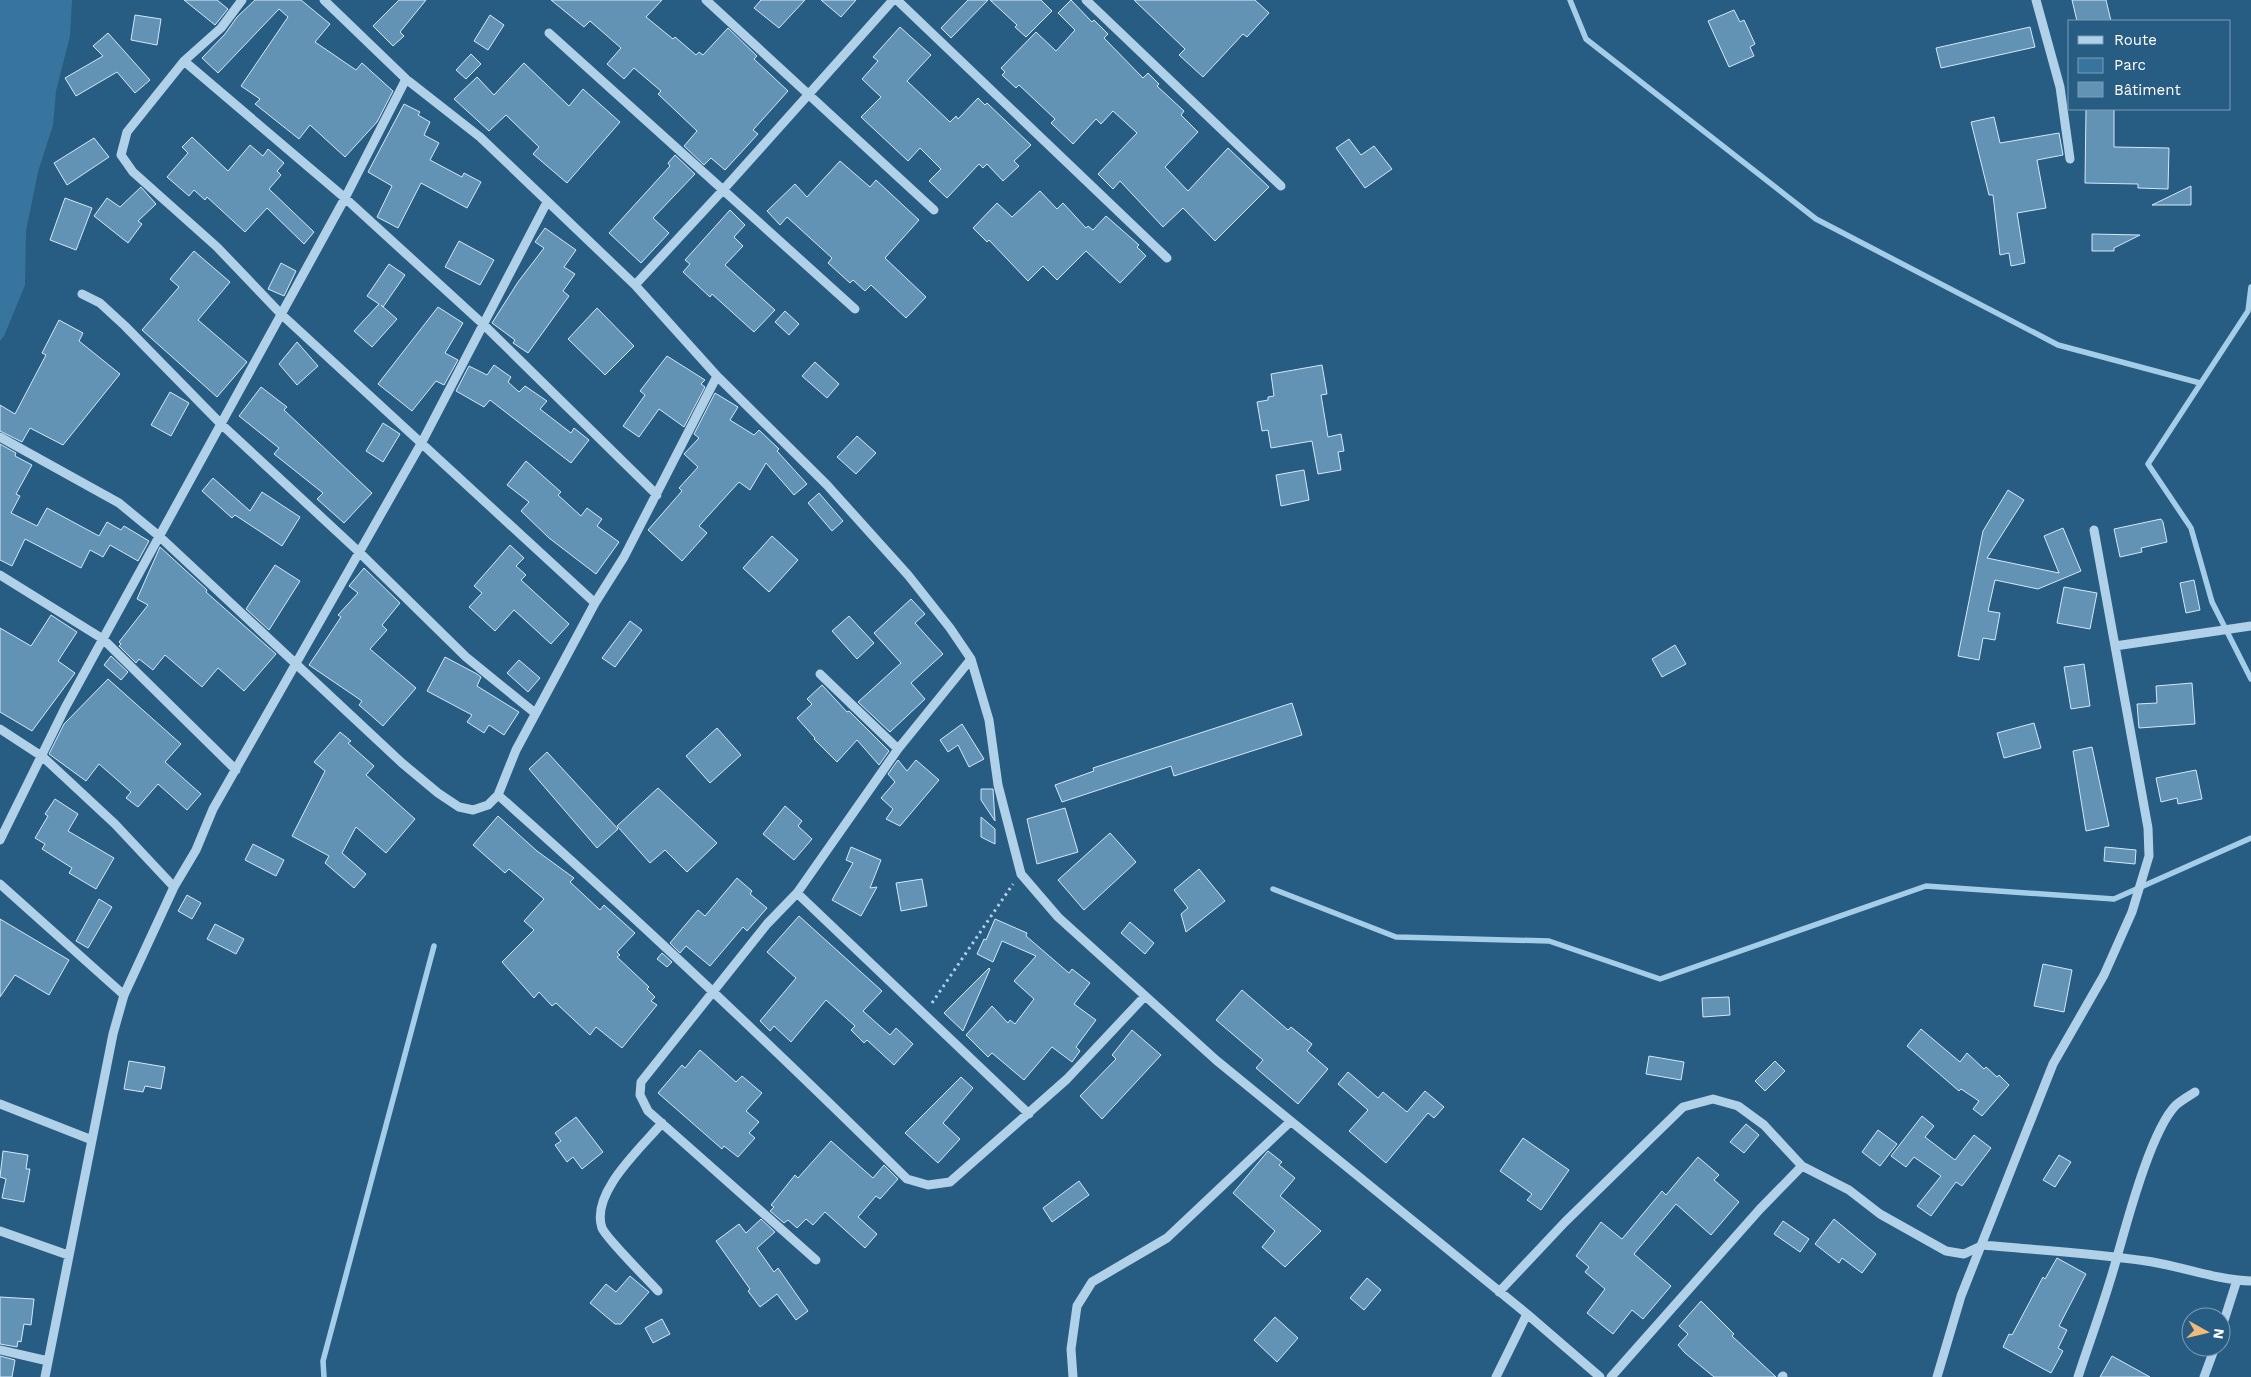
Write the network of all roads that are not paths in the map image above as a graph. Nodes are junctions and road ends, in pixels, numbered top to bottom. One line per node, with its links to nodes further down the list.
1 (242, 0): 8 (street)
2 (324, 0): 9 (street)
3 (706, 0): 10 (street)
4 (895, 0): 10 (street); 17 (street)
5 (1086, 0): 12 (street)
6 (2036, 0): 11 (street)
7 (549, 33): 13 (street)
8 (184, 61): 14 (street); 21 (street)
9 (406, 80): 14 (street); 15 (street)
10 (808, 96): 13 (street); 16 (street)
11 (2070, 159)
12 (1281, 186)
13 (723, 190): 18 (street); 20 (street)
14 (344, 198): 21 (street); 22 (street)
15 (547, 202): 18 (street); 22 (street)
16 (934, 210)
17 (1167, 258)
18 (635, 285): 23 (street)
19 (82, 294): 24 (street)
20 (855, 309)
21 (281, 314): 24 (street); 26 (street)
22 (484, 325): 26 (street); 27 (street)
23 (717, 376): 27 (street); 36 (street)
24 (222, 424): 29 (street); 30 (street)
25 (0, 438): 29 (street)
26 (422, 442): 30 (street); 32 (street)
27 (657, 494): 32 (street)
28 (2094, 530): 35 (street)
29 (159, 536): 34 (street); 37 (street)
30 (359, 552): 37 (street); 39 (street)
31 (0, 575): 34 (street)
32 (594, 603): 39 (street)
33 (2251, 626): 35 (street)
34 (104, 639): 42 (street); 43 (street)
35 (2115, 646): 60 (street)
36 (971, 659): 41 (street); 51 (street)
37 (296, 665): 43 (street); 44 (street)
38 (820, 674): 41 (street)
39 (536, 713): 44 (street)
40 (0, 729): 42 (street)
41 (898, 749): 48 (street)
42 (43, 757): 45 (street); 47 (street)
43 (236, 770): 47 (street)
44 (498, 795): 49 (street)
45 (0, 840)
46 (0, 884): 50 (street)
47 (174, 887): 50 (street)
48 (797, 893): 49 (street); 54 (street)
49 (711, 992): 54 (street); 56 (street)
50 (124, 995): 57 (street)
51 (1146, 996): 54 (street); 55 (street)
52 (2195, 1092): 62 (street)
53 (0, 1104): 57 (street)
54 (1029, 1114)
55 (1290, 1122): 67 (street); 74 (street)
56 (662, 1123): 63 (street); 66 (street)
57 (92, 1140): 61 (street)
58 (1802, 1166): 60 (street); 67 (street); 77 (street)
59 (0, 1232): 61 (street)
60 (1983, 1245): 62 (street); 78 (street)
61 (68, 1255): 72 (street)
62 (2117, 1257): 64 (street); 79 (street)
63 (816, 1260)
64 (2238, 1280): 65 (street); 68 (street)
65 (2251, 1281)
66 (658, 1291)
67 (1499, 1292): 69 (street)
68 (2229, 1307)
69 (1527, 1314): 75 (street); 76 (street)
70 (0, 1350): 72 (street)
71 (2211, 1357): 80 (street)
72 (48, 1362): 73 (street)
73 (45, 1377)
74 (1073, 1377)
75 (1496, 1377)
76 (1600, 1377)
77 (1611, 1377)
78 (1937, 1377)
79 (2078, 1377)
80 (2204, 1377)

